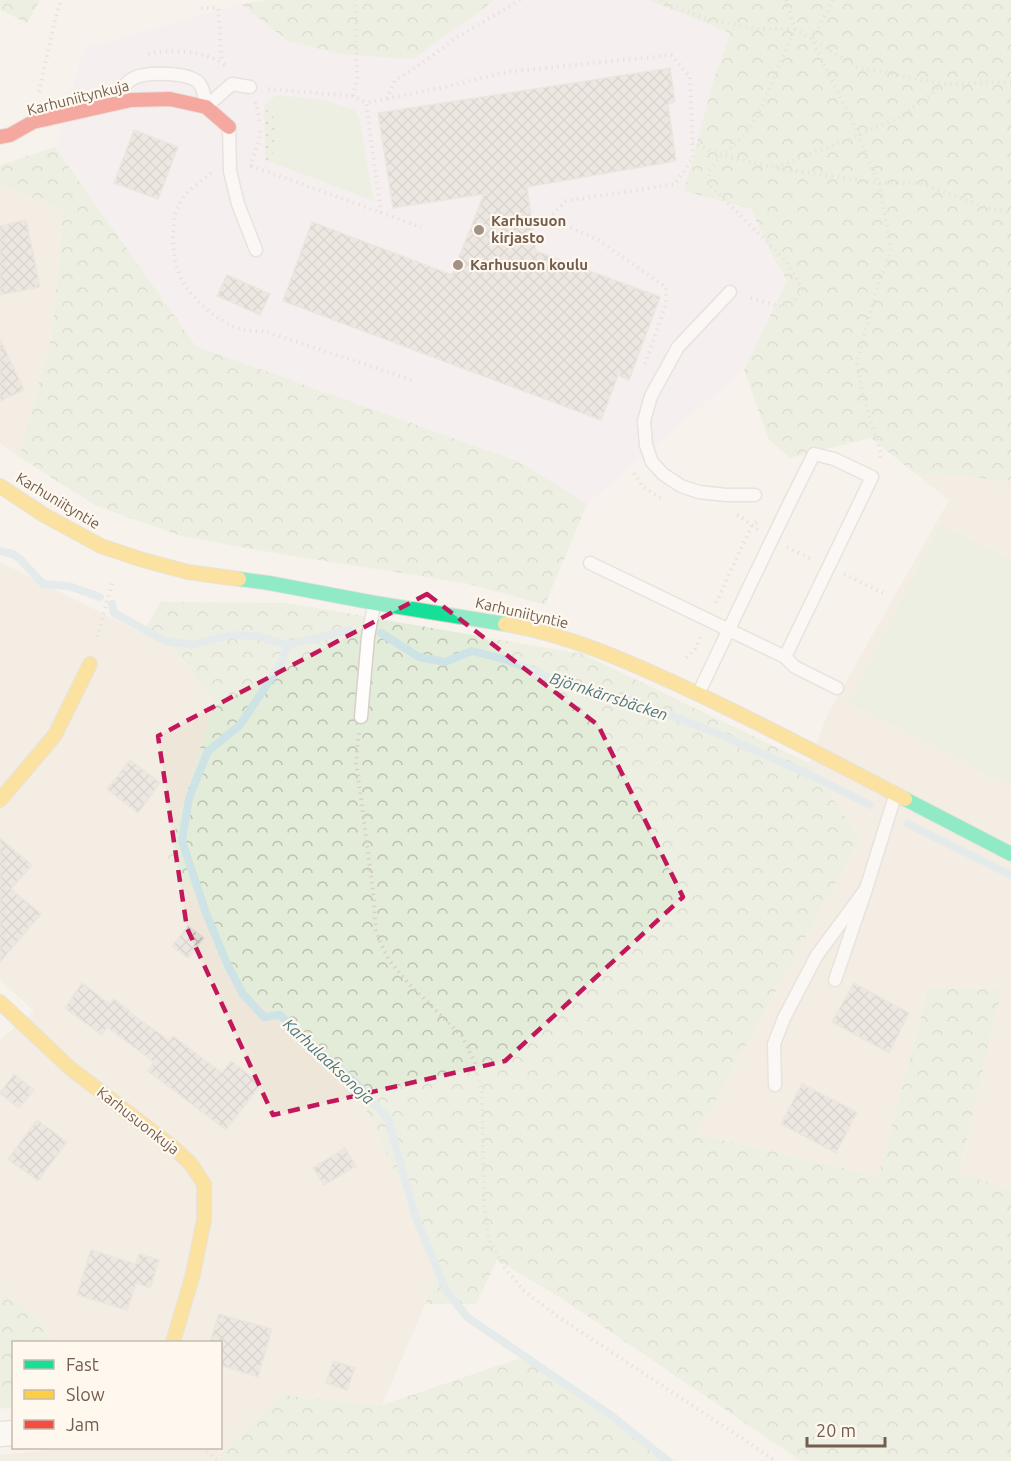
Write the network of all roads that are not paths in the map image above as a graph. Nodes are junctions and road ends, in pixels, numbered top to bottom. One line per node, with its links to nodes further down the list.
1 (250, 87): 3 (lane)
2 (114, 104): 3 (street, Karhuniitynkuja); 3 (lane); 5 (street, Karhuniitynkuja)
3 (206, 107): 4 (street, Karhuniitynkuja)
4 (229, 127): 6 (lane)
5 (0, 137)
6 (256, 250)
7 (730, 292): 9 (lane)
8 (0, 486): 11 (street, Karhuniityntie)
9 (755, 495)
10 (590, 563): 12 (lane)
11 (375, 603): 16 (street, Karhuniityntie); 17 (lane)
12 (729, 630): 13 (lane); 13 (lane); 16 (lane)
13 (785, 657): 15 (lane)
14 (90, 664): 19 (street)
15 (837, 687)
16 (699, 694): 18 (street, Karhuniityntie)
17 (361, 717)
18 (895, 795): 20 (street, Karhuniityntie); 21 (lane)
19 (0, 800)
20 (1011, 854)
21 (866, 889): 22 (lane); 24 (lane)
22 (835, 980)
23 (0, 1002): 25 (street, Karhusuonkuja)
24 (775, 1085)
25 (172, 1341)

